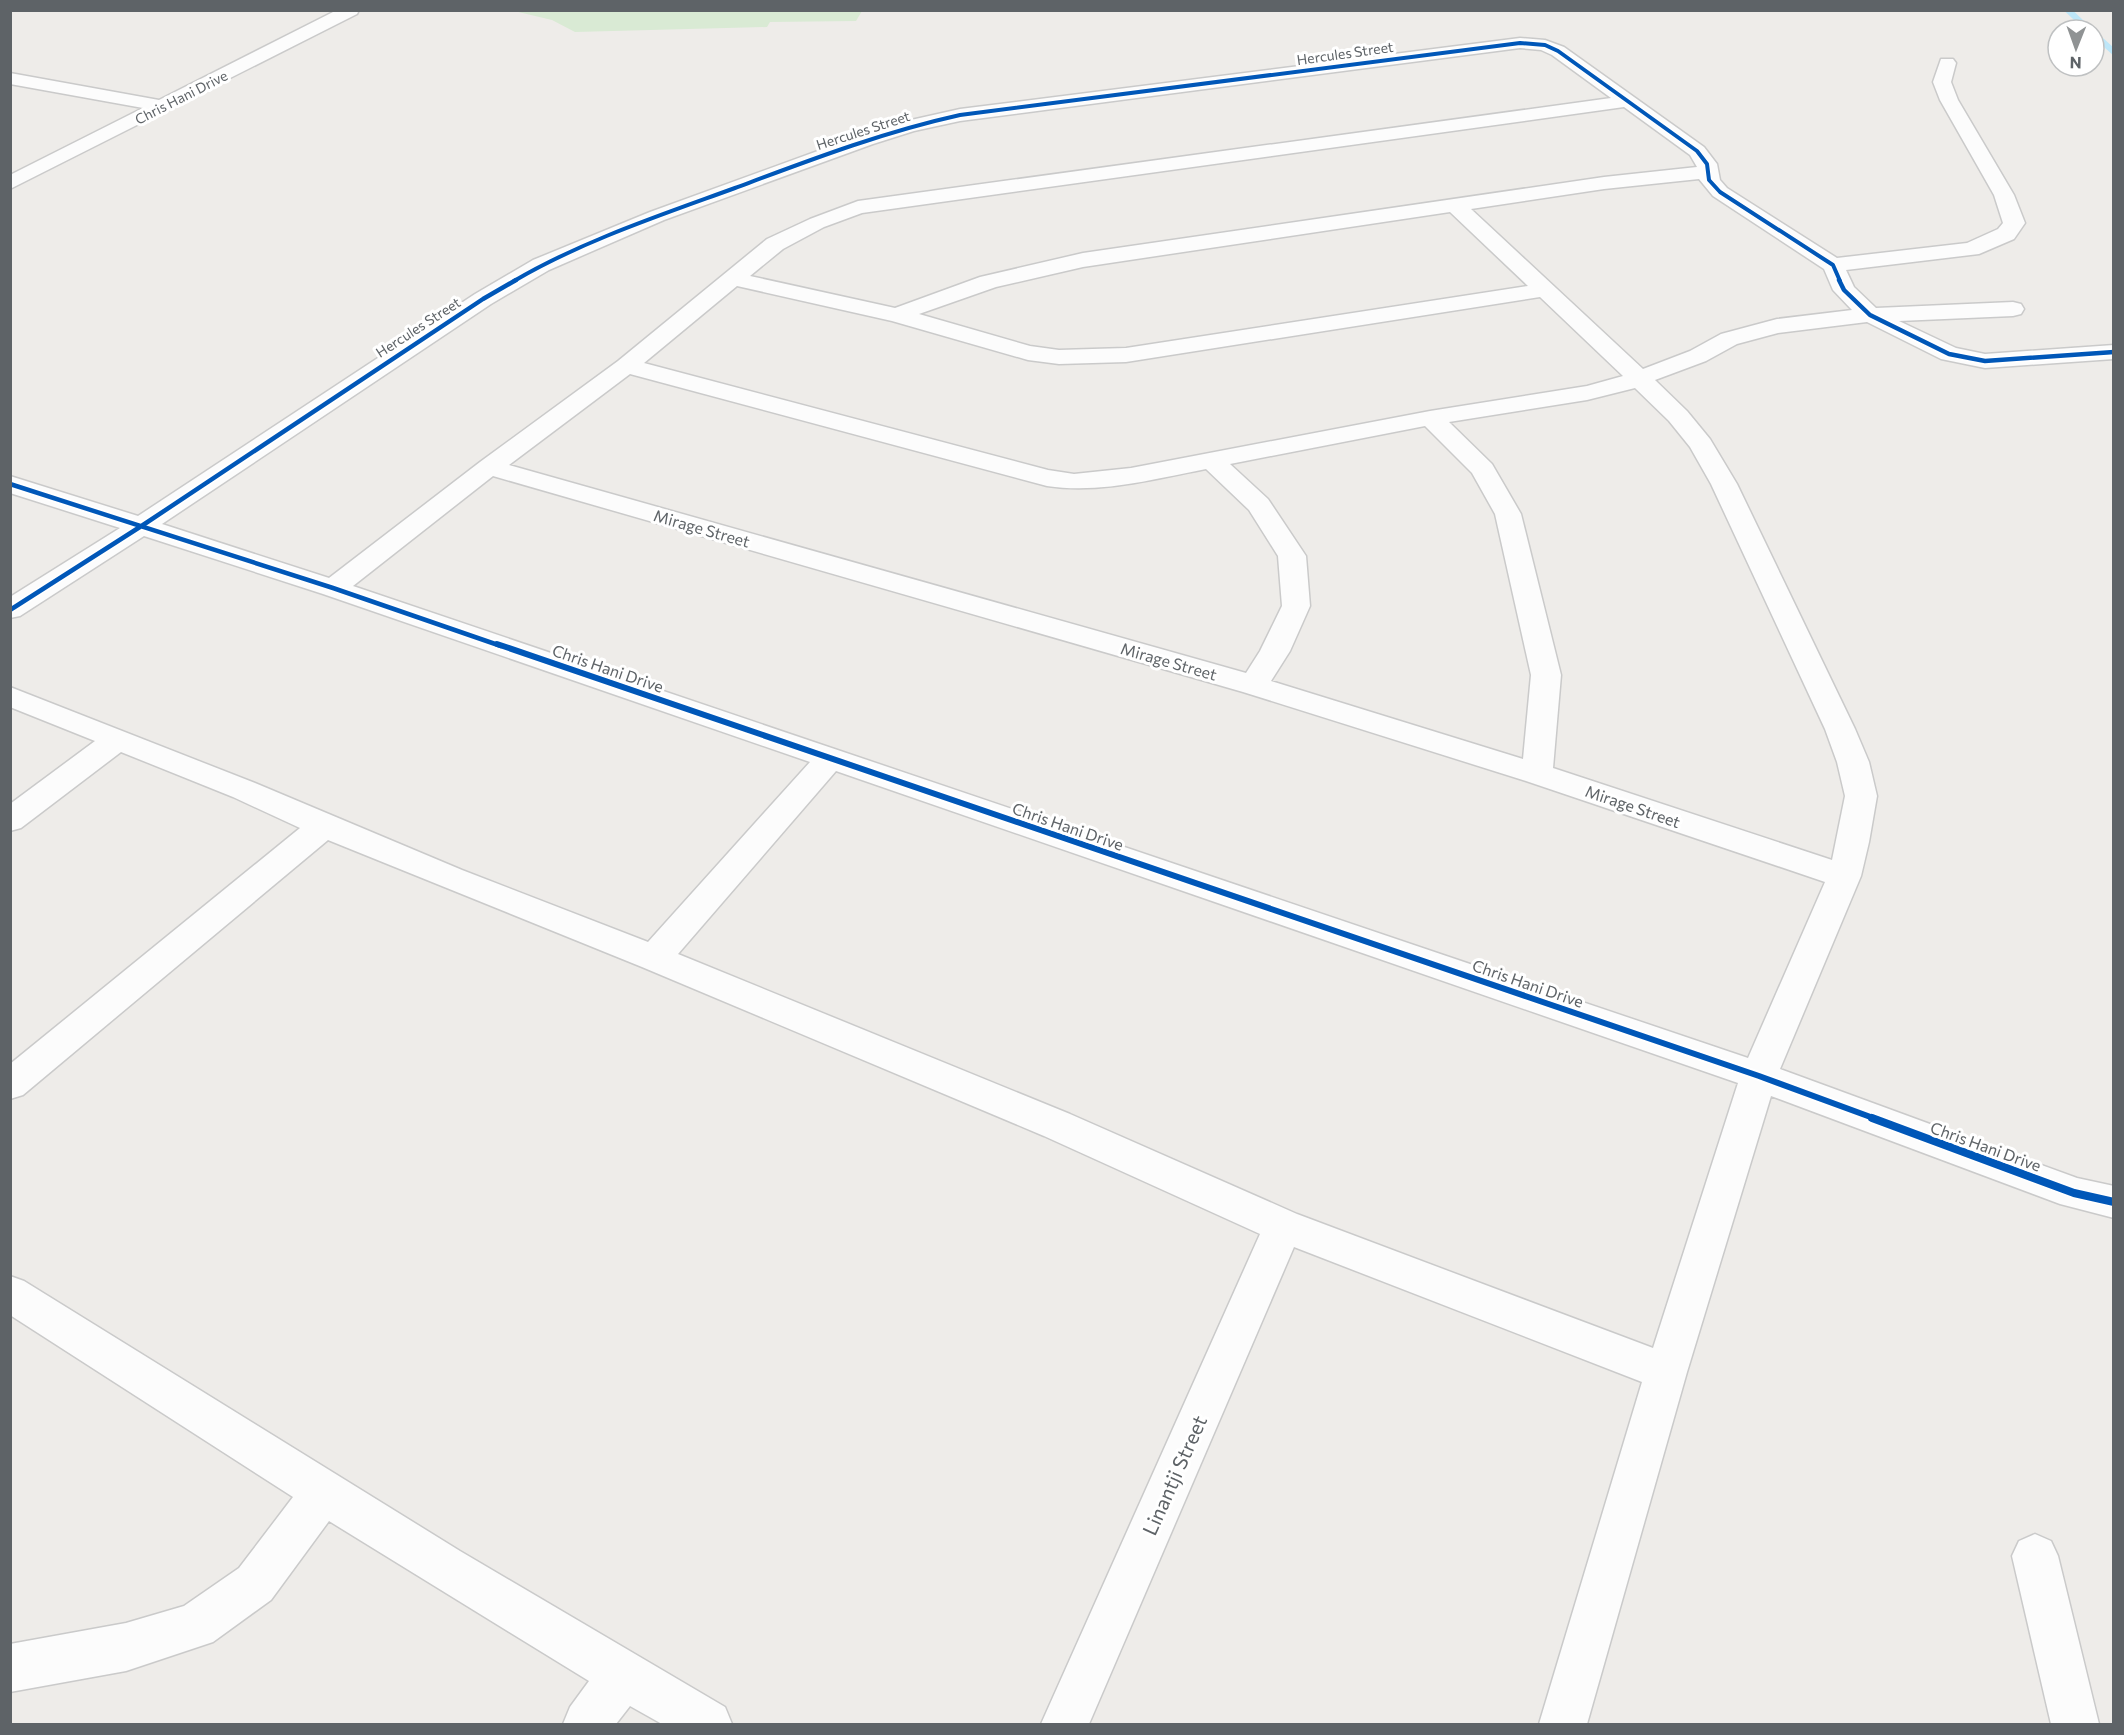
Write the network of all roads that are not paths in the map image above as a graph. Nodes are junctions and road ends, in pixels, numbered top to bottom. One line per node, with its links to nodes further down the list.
1 (349, 11): 5 (street, Chris Hani Drive)
2 (1947, 63): 9 (street)
3 (10, 78): 5 (street)
4 (1628, 101): 6 (street, Hercules Street); 10 (street); 22 (street, Hercules Street)
5 (162, 106): 7 (street, Chris Hani Drive)
6 (1706, 172): 8 (street); 9 (street, Hercules Street)
7 (10, 183)
8 (1455, 205): 11 (street); 13 (street)
9 (1833, 265): 14 (street)
10 (734, 279): 13 (street); 16 (street)
11 (1544, 290): 13 (street); 17 (street)
12 (2013, 309): 14 (street)
13 (897, 315)
14 (1870, 315): 15 (street); 17 (street)
15 (2114, 352)
16 (626, 366): 19 (street); 20 (street)
17 (1639, 378): 18 (street); 32 (street)
18 (1430, 418): 19 (street); 29 (street)
19 (1212, 461): 25 (street)
20 (489, 467): 23 (street); 25 (street, Mirage Street)
21 (10, 484): 22 (street, Chris Hani Drive)
22 (144, 525): 23 (street, Chris Hani Drive); 24 (street, Hercules Street)
23 (333, 588): 28 (street, Chris Hani Drive)
24 (10, 610)
25 (1253, 685): 29 (street, Mirage Street)
26 (10, 696): 27 (street)
27 (118, 738): 30 (street); 31 (street)
28 (830, 759): 33 (street); 34 (street, Chris Hani Drive)
29 (1537, 774): 32 (street, Mirage Street)
30 (10, 820)
31 (324, 826): 33 (street); 35 (street)
32 (1844, 876): 34 (street)
33 (654, 958): 37 (street)
34 (1759, 1076): 36 (street, Chris Hani Drive); 39 (street)
35 (10, 1085)
36 (2114, 1202)
37 (1283, 1226): 39 (street); 46 (street, Linantji Street)
38 (10, 1293): 40 (street)
39 (1666, 1372): 47 (street)
40 (324, 1492): 42 (street); 43 (street)
41 (2035, 1556): 48 (street)
42 (10, 1668)
43 (622, 1676): 44 (street); 45 (street)
44 (587, 1725)
45 (708, 1725)
46 (1065, 1725)
47 (1563, 1725)
48 (2075, 1725)

